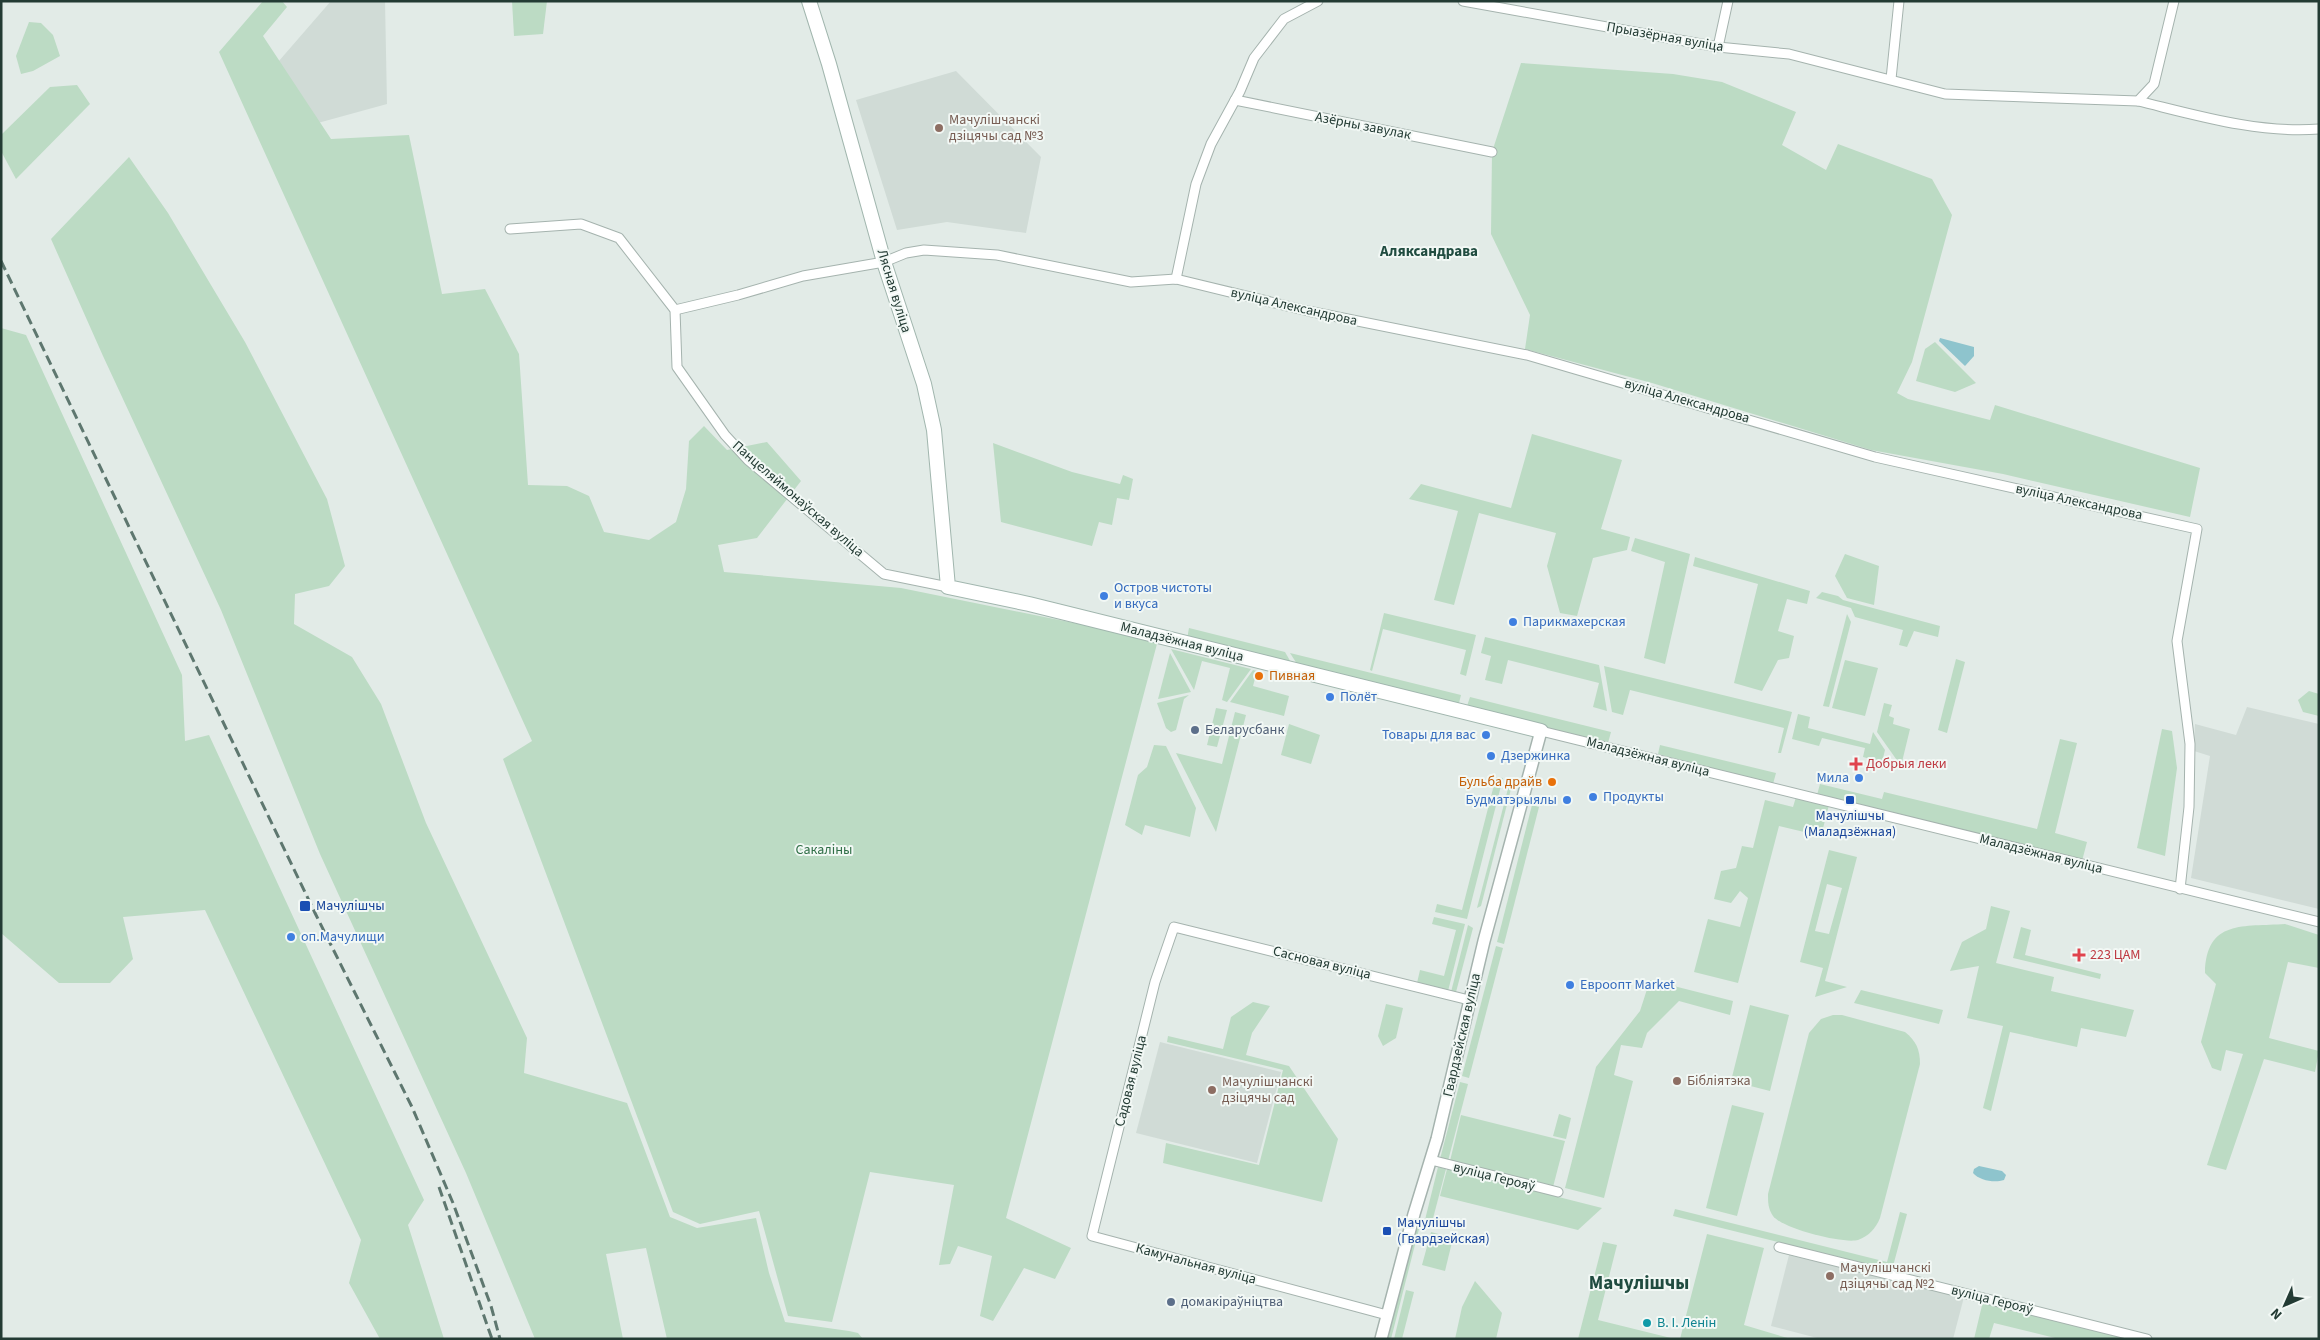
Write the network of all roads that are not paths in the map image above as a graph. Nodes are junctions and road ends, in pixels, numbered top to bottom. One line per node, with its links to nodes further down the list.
1 (809, 1): 14 (main road, Лясная вуліца)
2 (1318, 1): 9 (street)
3 (1463, 1): 7 (street, Прыазёрная вуліца)
4 (1728, 1): 7 (street)
5 (1899, 1): 8 (street)
6 (2174, 1): 10 (street)
7 (1718, 47): 8 (street, Прыазёрная вуліца)
8 (1891, 79): 10 (street, Прыазёрная вуліца)
9 (1235, 100): 12 (street, Азёрны завулак); 15 (street)
10 (2138, 101): 11 (street, Прыазёрная вуліца)
11 (2319, 129)
12 (1492, 152)
13 (510, 229): 16 (street)
14 (884, 262): 15 (street, вуліца Александрова); 16 (street, вуліца Александрова); 17 (main road, Лясная вуліца)
15 (1176, 279): 19 (street, вуліца Александрова)
16 (675, 310): 17 (street, Панцеляймонаўская вуліца)
17 (948, 587): 18 (main road, Маладзёжная вуліца)
18 (1541, 731): 19 (street, Маладзёжная вуліца); 22 (street, Гвардзейская вуліца)
19 (2180, 889): 20 (street, Маладзёжная вуліца)
20 (2319, 922)
21 (1174, 927): 22 (street, Сасновая вуліца); 25 (street, Садовая вуліца)
22 (1469, 1000): 23 (street, Гвардзейская вуліца)
23 (1431, 1160): 24 (street, вуліца Герояў); 27 (street, Гвардзейская вуліца)
24 (1558, 1192)
25 (1092, 1236): 27 (street, Камунальная вуліца)
26 (1779, 1247): 29 (street, вуліца Герояў)
27 (1387, 1315): 28 (street, Гвардзейская вуліца)
28 (1381, 1339)
29 (2147, 1339)

